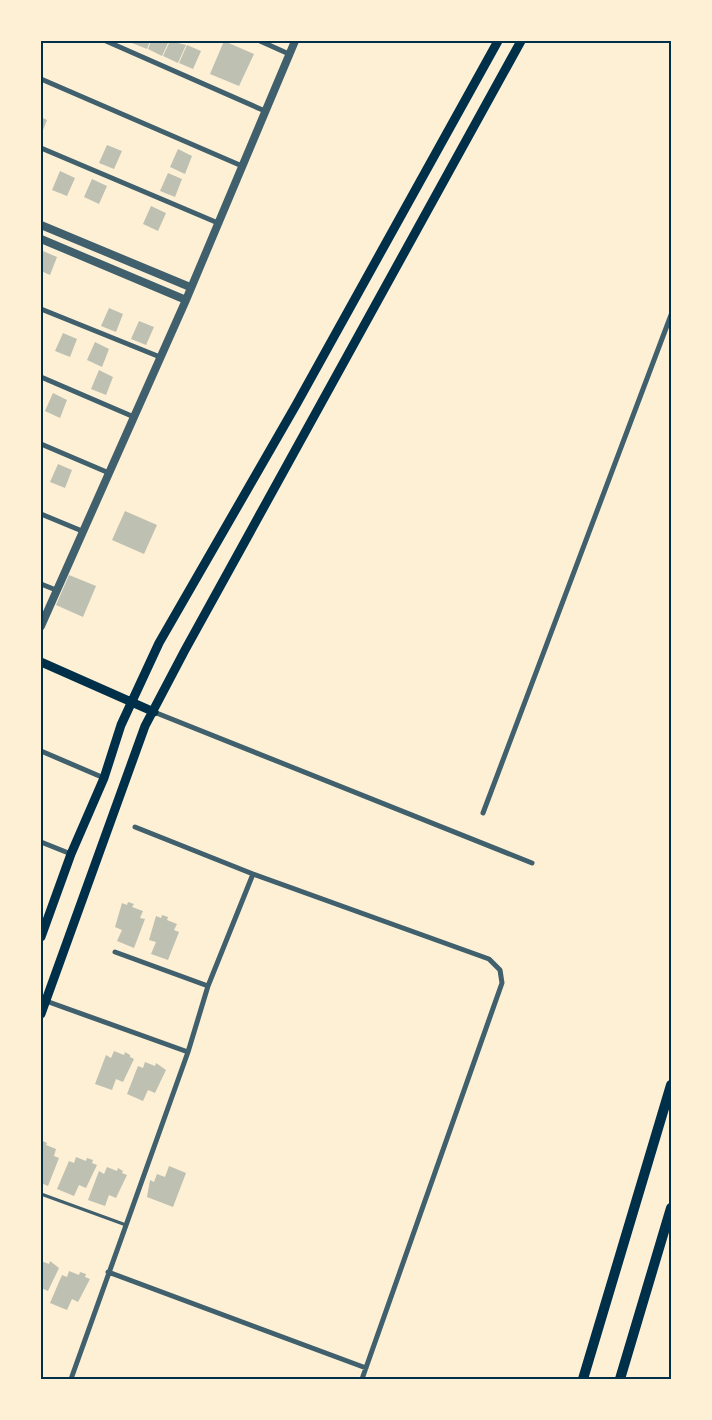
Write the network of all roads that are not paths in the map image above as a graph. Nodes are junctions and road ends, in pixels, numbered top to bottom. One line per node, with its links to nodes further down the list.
1 (106, 41): 8 (street)
2 (260, 41): 6 (street)
3 (295, 41): 6 (street)
4 (498, 41): 29 (main road)
5 (521, 41): 30 (main road)
6 (289, 54): 8 (street)
7 (41, 80): 10 (street)
8 (265, 110): 10 (street)
9 (41, 148): 11 (street)
10 (242, 166): 11 (street)
11 (218, 223): 14 (street)
12 (41, 225): 14 (street)
13 (41, 239): 15 (street)
14 (190, 287): 15 (street)
15 (186, 300): 18 (street)
16 (41, 309): 18 (street)
17 (671, 315): 33 (street)
18 (160, 357): 20 (street)
19 (41, 377): 20 (street)
20 (134, 416): 22 (street)
21 (41, 444): 22 (street)
22 (109, 473): 24 (street)
23 (41, 514): 24 (street)
24 (82, 531): 26 (street)
25 (41, 584): 26 (street)
26 (56, 590): 27 (street)
27 (41, 626)
28 (41, 662): 29 (main road)
29 (132, 701): 30 (main road); 32 (main road)
30 (154, 712): 37 (street); 42 (main road)
31 (41, 751): 32 (street)
32 (104, 778): 36 (main road)
33 (483, 813)
34 (135, 827): 38 (street)
35 (41, 842): 36 (street)
36 (70, 854): 39 (main road)
37 (532, 863)
38 (253, 874): 41 (street); 50 (street)
39 (42, 932)
40 (115, 952): 41 (street)
41 (208, 986): 44 (street)
42 (46, 1001): 43 (main road); 44 (street)
43 (41, 1014)
44 (188, 1052): 48 (street)
45 (671, 1085): 53 (highway)
46 (41, 1194): 48 (lane)
47 (671, 1208): 54 (highway)
48 (126, 1226): 49 (street)
49 (108, 1272): 50 (street); 51 (street)
50 (366, 1368): 52 (street)
51 (71, 1379)
52 (362, 1379)
53 (583, 1379)
54 (620, 1379)

